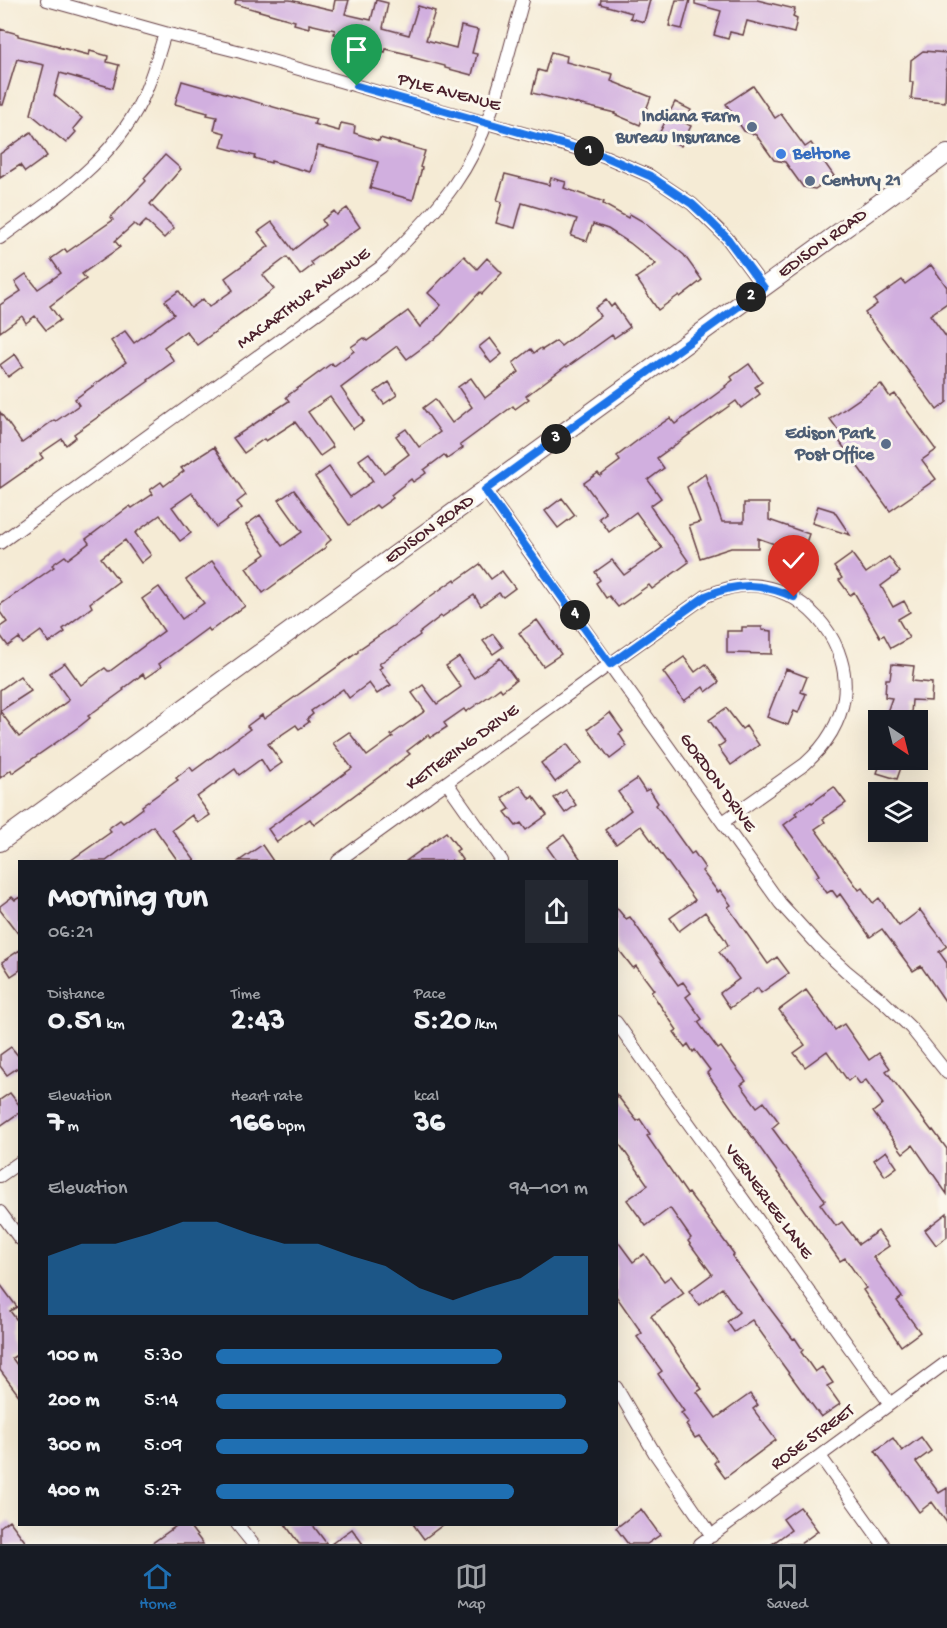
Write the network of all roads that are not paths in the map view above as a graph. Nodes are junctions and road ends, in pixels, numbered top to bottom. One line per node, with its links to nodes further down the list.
1 (47, 0): 3 (street, PYLE AVENUE)
2 (523, 0): 4 (street, MACARTHUR AVENUE)
3 (165, 33): 4 (street, PYLE AVENUE); 6 (street)
4 (488, 122): 7 (street, PYLE AVENUE); 9 (street, MACARTHUR AVENUE)
5 (947, 154): 7 (main road, EDISON ROAD)
6 (0, 238)
7 (764, 288): 8 (main road, EDISON ROAD)
8 (485, 490): 10 (street, GORDON DRIVE); 13 (main road, EDISON ROAD)
9 (0, 543)
10 (610, 664): 11 (street, KETTERING DRIVE); 12 (street, GORDON DRIVE); 12 (street, KETTERING DRIVE)
11 (447, 783): 14 (street, KETTERING DRIVE); 15 (street)
12 (723, 822): 17 (street, GORDON DRIVE)
13 (0, 842)
14 (339, 860)
15 (501, 860)
16 (618, 1025): 24 (street, VERNERLEE LANE)
17 (947, 1073)
18 (18, 1163): 19 (street)
19 (0, 1176)
20 (0, 1212): 21 (street)
21 (18, 1236)
22 (947, 1362): 24 (street, ROSE STREET)
23 (618, 1390): 27 (street)
24 (890, 1404): 25 (street, ROSE STREET)
25 (820, 1456): 27 (street, ROSE STREET); 30 (street)
26 (239, 1526): 28 (street)
27 (712, 1536): 29 (street, ROSE STREET)
28 (253, 1544)
29 (700, 1544)
30 (883, 1544)

